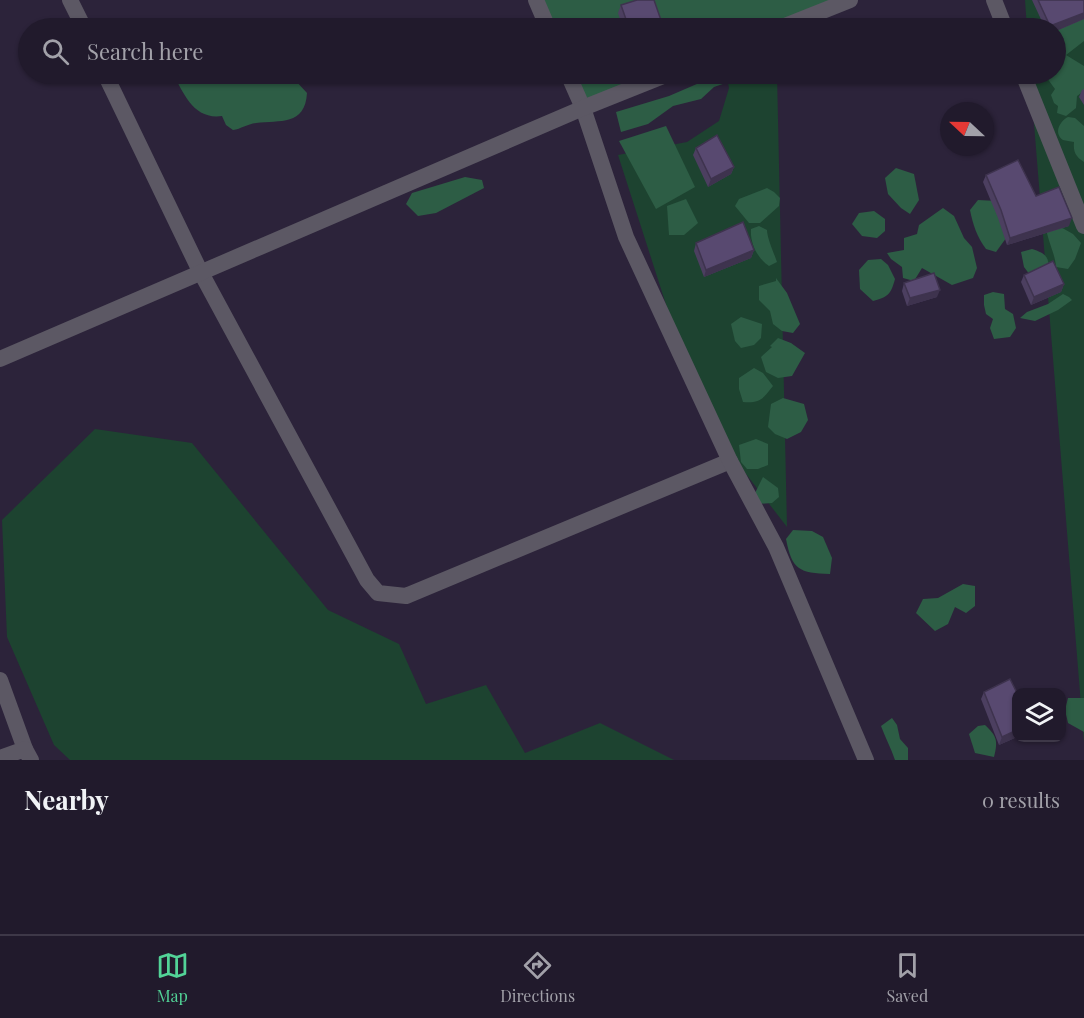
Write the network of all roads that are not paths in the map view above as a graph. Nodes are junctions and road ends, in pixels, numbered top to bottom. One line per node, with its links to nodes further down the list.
1 (70, 0): 5 (street)
2 (536, 0): 6 (street)
3 (850, 0): 7 (street)
4 (994, 0): 8 (street)
5 (79, 18)
6 (544, 18)
7 (805, 18)
8 (1001, 18)
9 (110, 84): 15 (street)
10 (573, 84): 13 (street)
11 (643, 84): 13 (street)
12 (1027, 84): 14 (street)
13 (584, 108): 15 (street); 17 (street)
14 (1084, 226)
15 (201, 273): 16 (street); 17 (street)
16 (0, 359)
17 (730, 461): 21 (street)
18 (0, 680): 19 (street)
19 (28, 755): 20 (street)
20 (0, 758)
21 (866, 760)

